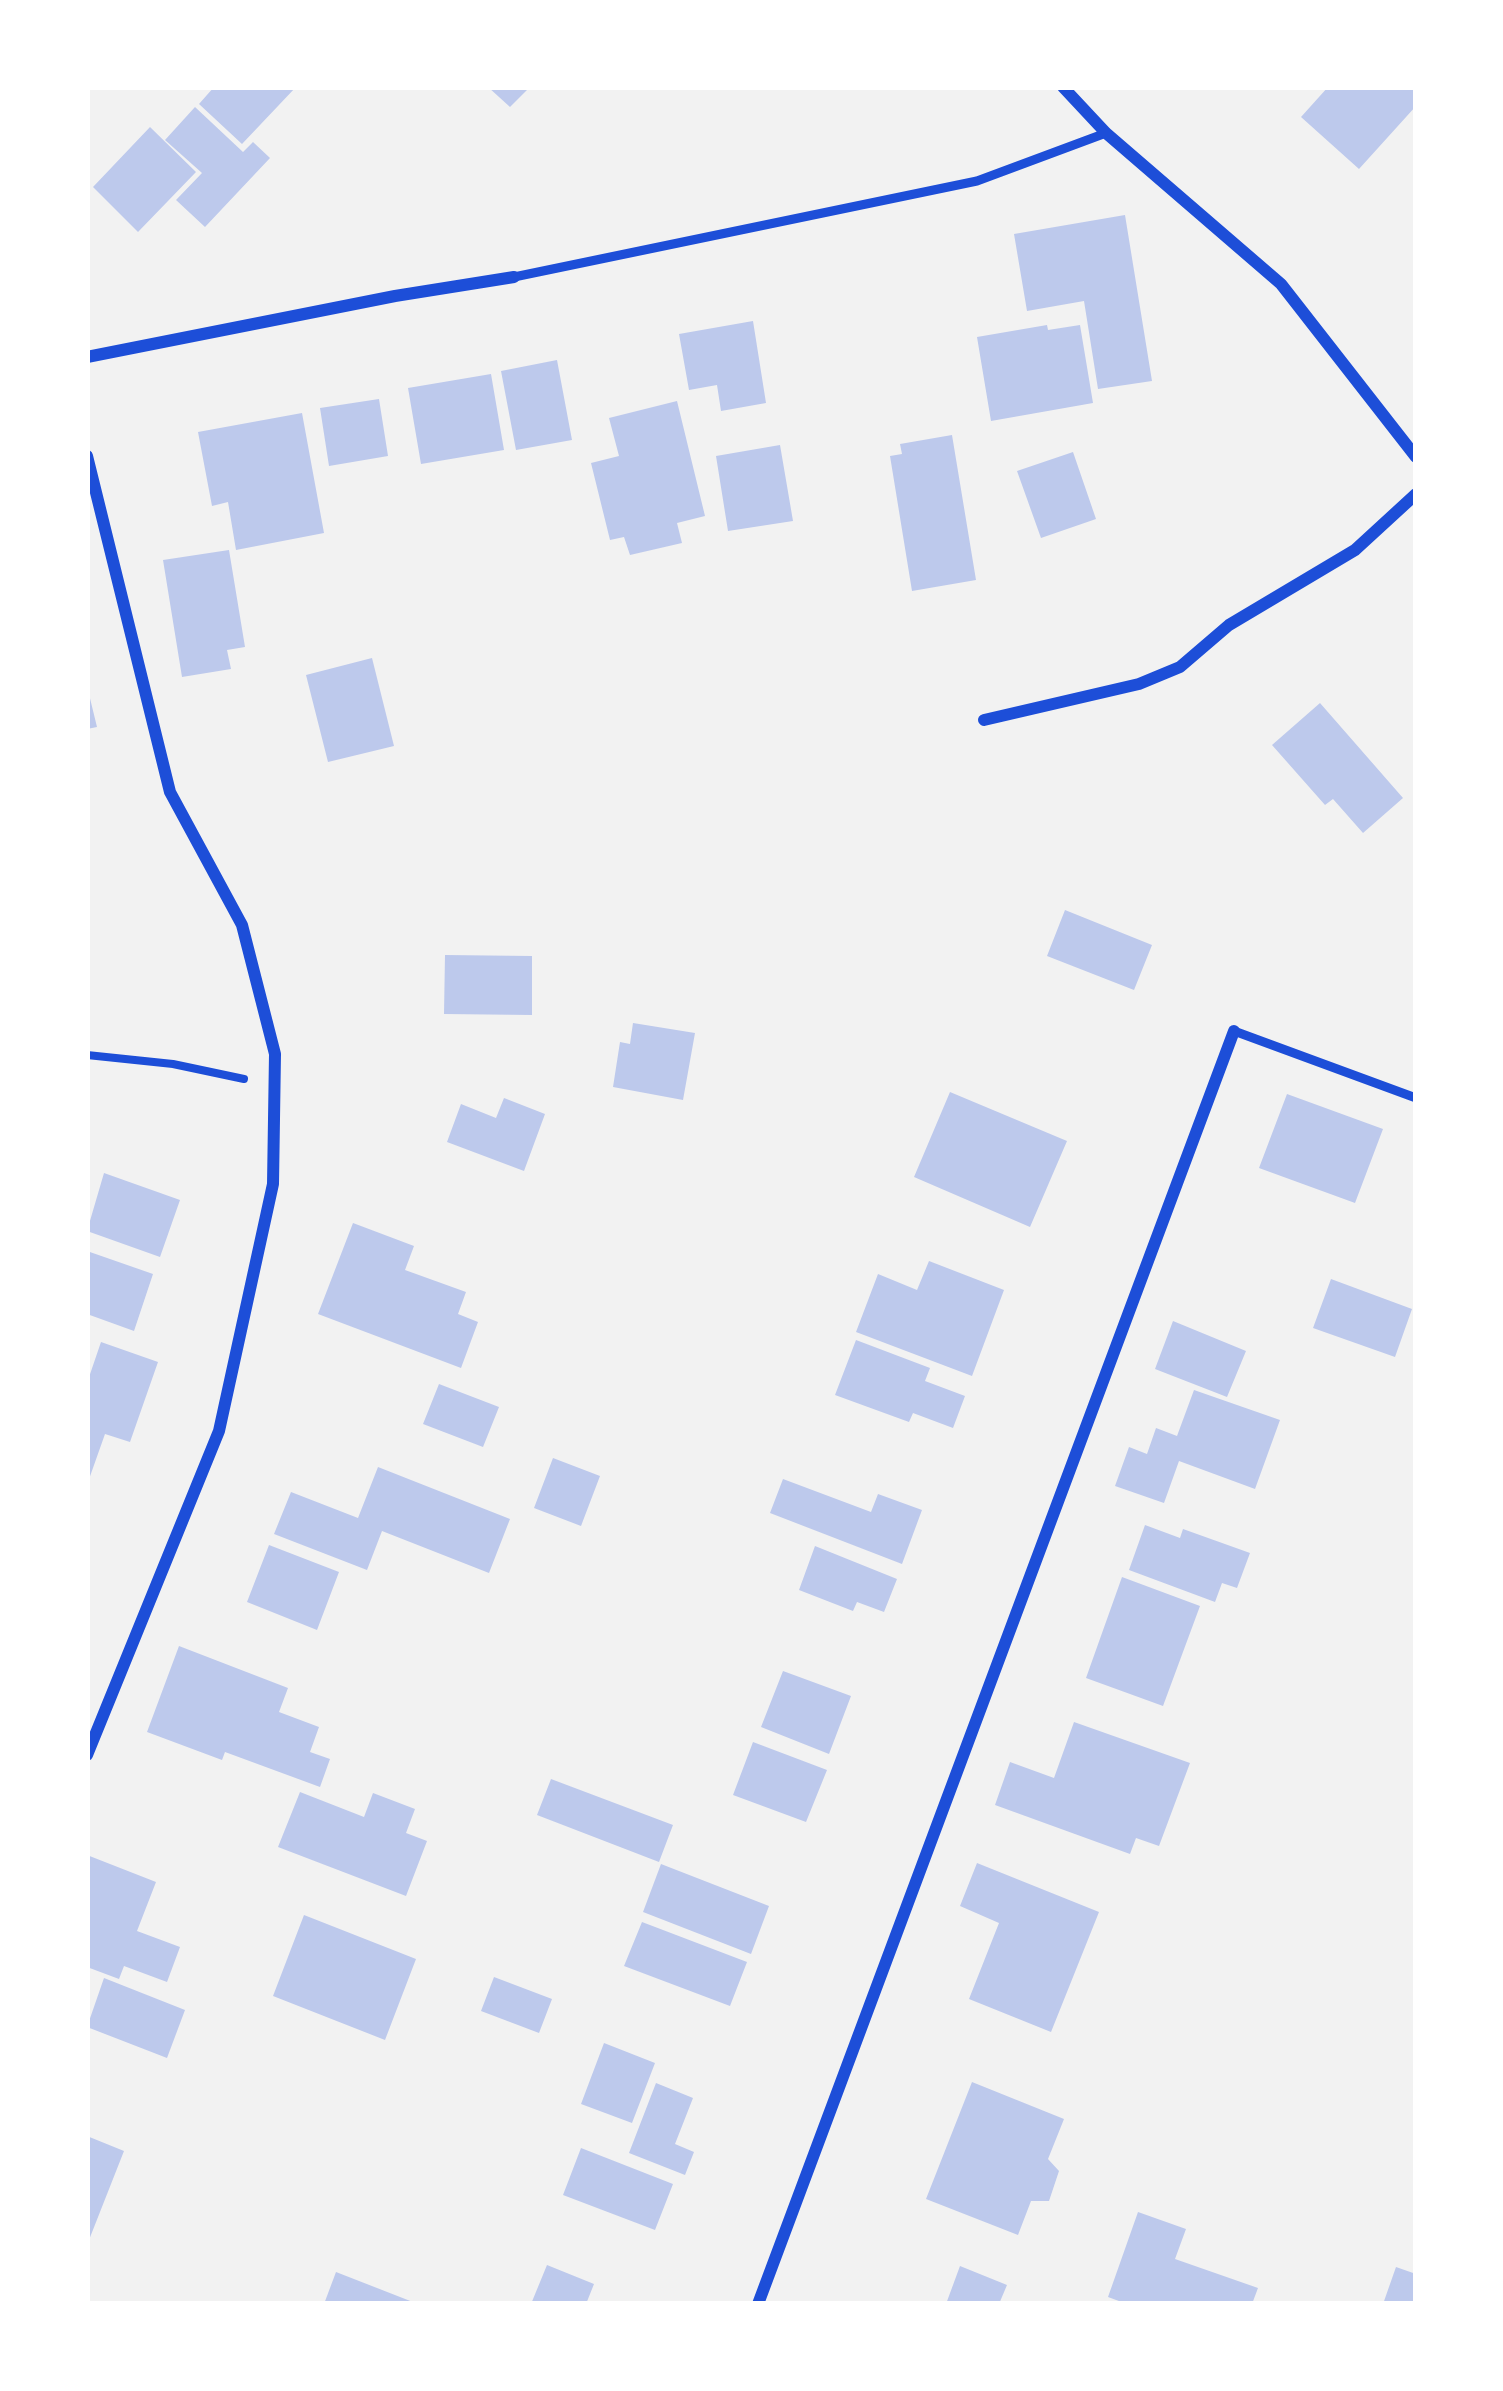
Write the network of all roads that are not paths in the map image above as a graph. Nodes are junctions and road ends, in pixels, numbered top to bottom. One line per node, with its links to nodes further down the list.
1 (1063, 87): 2 (street)
2 (1106, 133): 3 (lane); 6 (street)
3 (514, 278): 4 (street)
4 (87, 357)
5 (87, 456): 11 (street)
6 (1416, 457)
7 (1416, 494): 8 (street)
8 (984, 721)
9 (1234, 1031): 10 (lane); 12 (street)
10 (1416, 1098)
11 (87, 1755)
12 (758, 2304)

